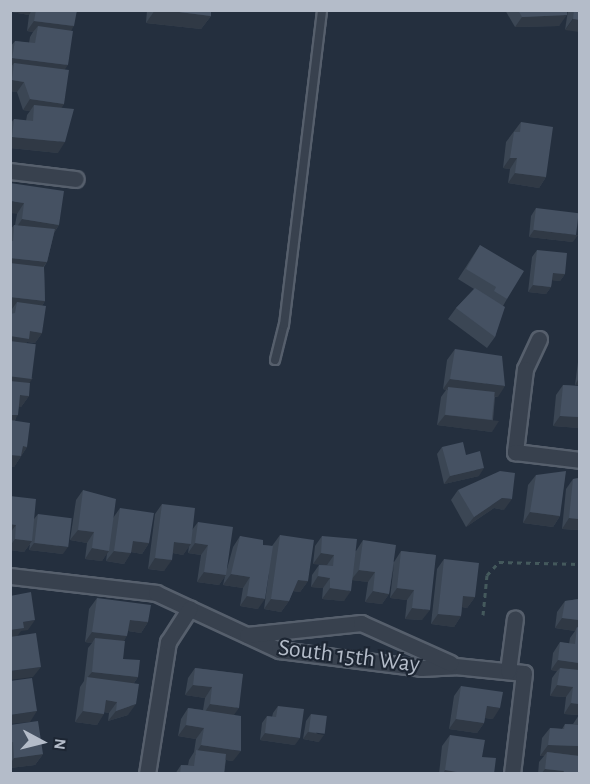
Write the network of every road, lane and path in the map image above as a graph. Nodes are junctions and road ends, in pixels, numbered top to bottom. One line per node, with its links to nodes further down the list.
1 (322, 10): 5 (lane)
2 (10, 171): 3 (street)
3 (76, 179)
4 (539, 339): 6 (street)
5 (275, 360)
6 (579, 460)
7 (579, 564): 10 (path)
8 (10, 576): 9 (street, South 15th Way)
9 (190, 608): 12 (street, South 15th Way); 15 (street)
10 (483, 615)
11 (515, 618): 14 (street)
12 (246, 635): 13 (street, South 15th Way); 13 (street, South 15th Way)
13 (455, 666): 14 (street, South 15th Way)
14 (516, 672): 16 (street)
15 (147, 774)
16 (512, 774)

